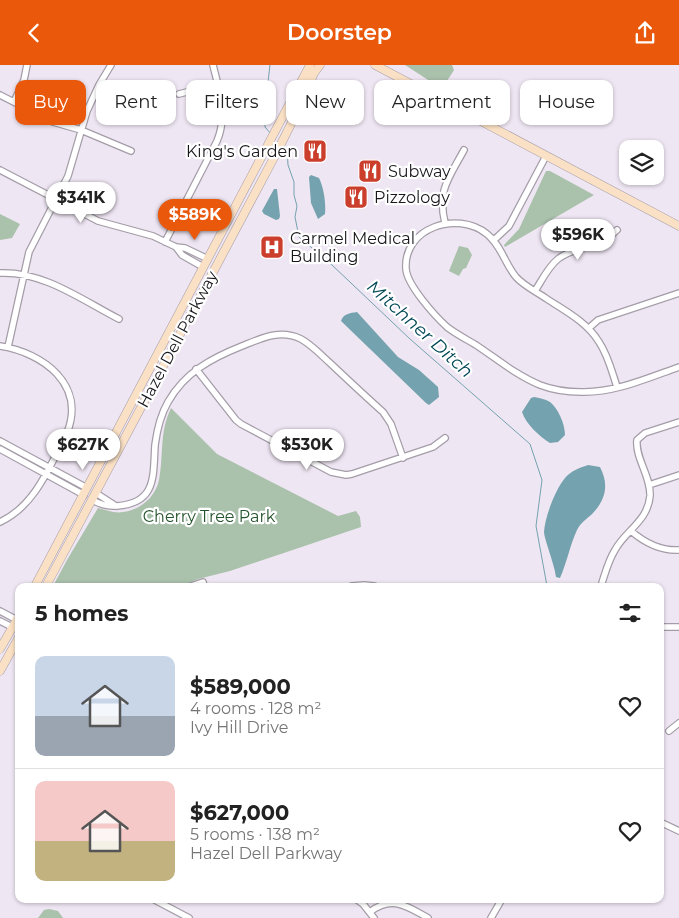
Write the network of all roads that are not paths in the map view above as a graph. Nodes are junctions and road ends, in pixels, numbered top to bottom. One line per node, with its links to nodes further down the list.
1 (27, 65): 11 (street)
2 (111, 65): 13 (street)
3 (213, 65): 7 (street)
4 (310, 65): 25 (main road, Hazel Dell Parkway)
5 (320, 65): 47 (main road, Hazel Dell Parkway)
6 (375, 65): 16 (main road)
7 (217, 80)
8 (186, 92): 9 (street)
9 (179, 94)
10 (0, 95): 11 (street)
11 (14, 102): 13 (street)
12 (222, 125): 23 (street)
13 (81, 130): 15 (street); 18 (street)
14 (464, 150): 19 (street)
15 (131, 151)
16 (546, 156): 20 (main road); 22 (street)
17 (0, 170): 18 (street)
18 (56, 199): 23 (street); 28 (street)
19 (445, 223): 22 (street); 37 (street)
20 (679, 226)
21 (617, 230): 29 (street)
22 (494, 240): 29 (street)
23 (165, 242): 24 (street)
24 (176, 247): 25 (street); 26 (street)
25 (208, 259): 26 (main road, Hazel Dell Parkway)
26 (203, 267): 46 (main road, Hazel Dell Parkway)
27 (0, 273): 28 (street)
28 (23, 273): 31 (street); 34 (street)
29 (534, 291): 32 (street)
30 (679, 293): 32 (street)
31 (119, 319)
32 (588, 328): 37 (street)
33 (0, 345): 34 (street)
34 (8, 347): 43 (street)
35 (679, 367): 37 (street)
36 (196, 369): 42 (street); 42 (street); 47 (street)
37 (617, 387)
38 (679, 422): 45 (street)
39 (445, 438): 42 (street)
40 (0, 441): 43 (street)
41 (0, 449): 43 (street)
42 (403, 458)
43 (47, 471): 46 (street); 48 (street)
44 (679, 475): 45 (street)
45 (649, 485): 49 (street)
46 (85, 491): 51 (main road, Hazel Dell Parkway)
47 (94, 496): 52 (main road, Hazel Dell Parkway)
48 (0, 522)
49 (631, 531): 50 (street); 53 (street)
50 (679, 550)
51 (37, 583)
52 (48, 583)
53 (602, 583)
54 (0, 611): 55 (street)
55 (15, 617)
56 (0, 621): 58 (street)
57 (15, 622): 58 (main road)
58 (12, 627): 62 (main road)
59 (664, 627): 60 (street)
60 (679, 627)
61 (15, 644): 63 (main road)
62 (0, 649)
63 (0, 671)
64 (679, 723): 65 (street)
65 (669, 731)
66 (664, 824): 67 (street)
67 (679, 831)
68 (161, 903): 72 (street)
69 (361, 903): 71 (street)
70 (500, 903): 75 (street)
71 (370, 911): 73 (street); 74 (street)
72 (189, 918)
73 (374, 918)
74 (428, 918)
75 (492, 918)

